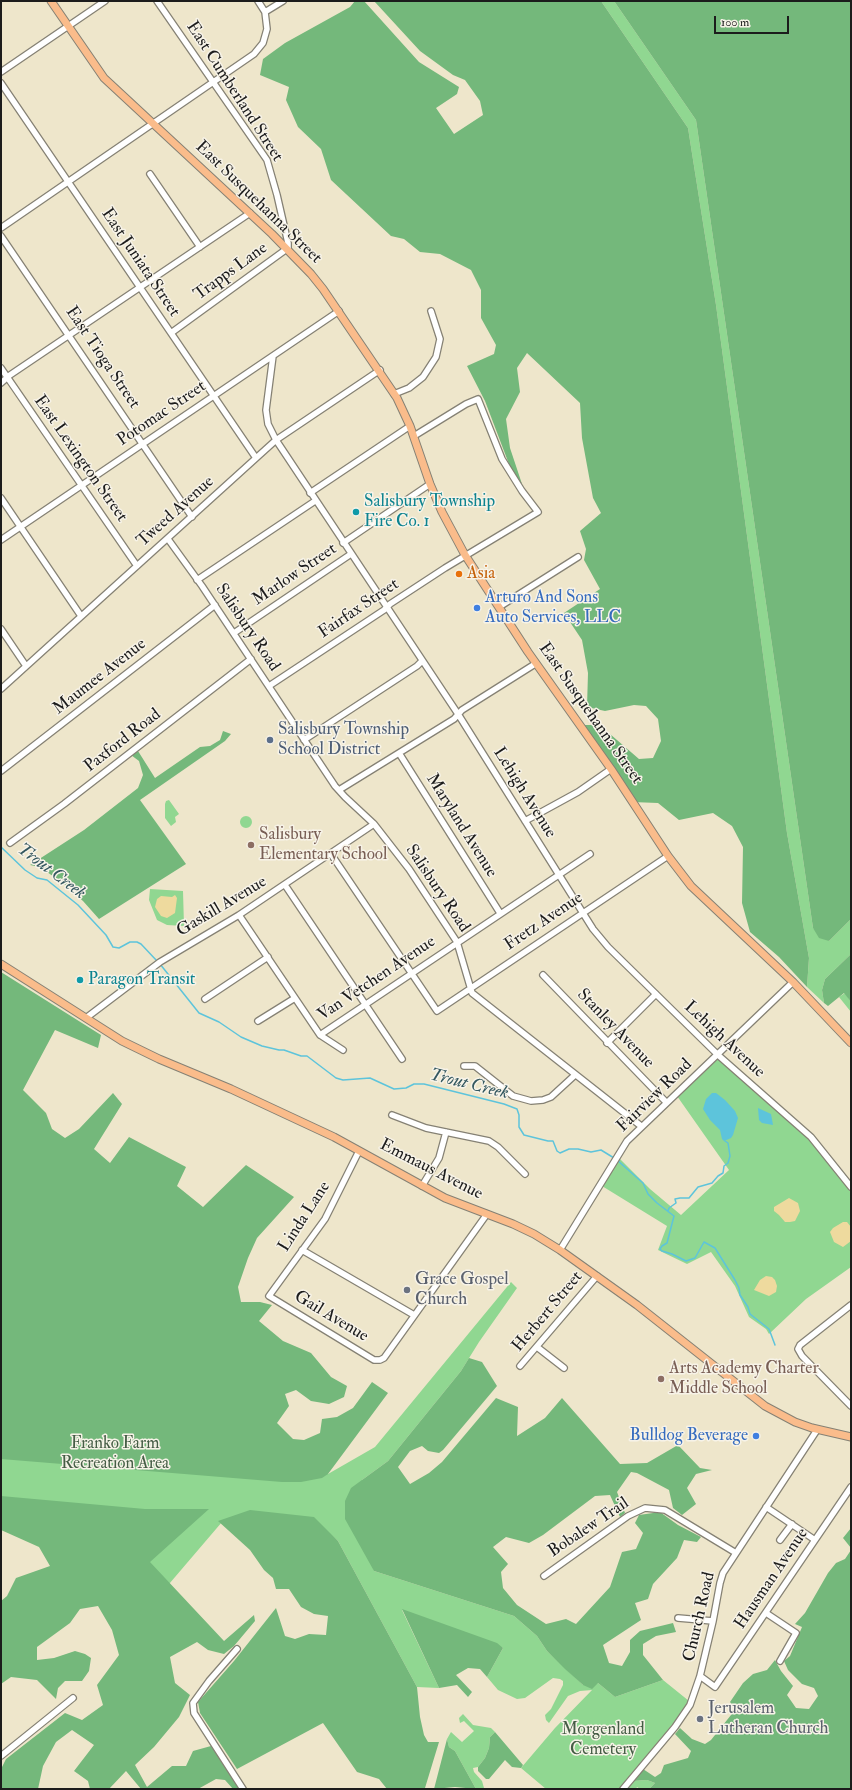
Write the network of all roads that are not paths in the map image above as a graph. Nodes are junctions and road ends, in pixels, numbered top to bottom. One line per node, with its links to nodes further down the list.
1 (51, 1): 7 (main road, East Susquehanna Street)
2 (105, 1): 7 (street)
3 (157, 1): 10 (street, East Cumberland Street)
4 (258, 1): 6 (street)
5 (283, 1): 6 (street)
6 (265, 12): 10 (street)
7 (68, 26): 8 (street); 11 (main road, East Susquehanna Street)
8 (1, 72)
9 (1, 83): 13 (street, East Juniata Street)
10 (213, 83): 11 (street); 18 (street, East Cumberland Street)
11 (154, 124): 13 (street); 14 (main road, East Susquehanna Street)
12 (150, 174): 17 (street)
13 (68, 181): 15 (street); 19 (street, East Juniata Street)
14 (250, 213): 17 (street); 18 (main road, East Susquehanna Street)
15 (1, 228)
16 (1, 236): 23 (street, East Tioga Street)
17 (200, 247): 19 (street)
18 (288, 248): 21 (main road, East Susquehanna Street); 22 (street, Trapps Lane)
19 (140, 287): 22 (street, East Juniata Street); 23 (street)
20 (431, 311): 29 (street)
21 (339, 312): 24 (street, Potomac Street); 26 (main road, East Susquehanna Street)
22 (171, 333): 30 (street, East Juniata Street)
23 (70, 335): 27 (street); 34 (street, East Tioga Street)
24 (274, 356): 30 (street, Potomac Street); 33 (street, Lehigh Avenue)
25 (1, 368): 27 (street, East Lexington Street)
26 (380, 370): 29 (main road, East Susquehanna Street); 33 (street, Tweed Avenue)
27 (7, 378): 28 (street); 37 (street, East Lexington Street)
28 (1, 383)
29 (394, 394): 31 (main road, East Susquehanna Street)
30 (214, 396): 34 (street, Potomac Street); 35 (street, East Juniata Street)
31 (410, 426): 32 (main road, East Susquehanna Street); 38 (street)
32 (414, 436): 36 (main road, East Susquehanna Street); 47 (street, Fairfax Street)
33 (276, 440): 35 (street, Tweed Avenue); 38 (street, Lehigh Avenue)
34 (143, 444): 37 (street, Potomac Street); 41 (street, East Tioga Street)
35 (256, 458): 41 (street, Tweed Avenue)
36 (430, 484): 45 (street, Marlow Street); 47 (main road, East Susquehanna Street)
37 (82, 486): 42 (street, Potomac Street); 49 (street, East Lexington Street)
38 (310, 493): 40 (street, Lehigh Avenue)
39 (1, 498): 42 (street)
40 (316, 501): 45 (street, Lehigh Avenue); 50 (street)
41 (192, 517): 43 (street, Tweed Avenue)
42 (21, 527): 44 (street, Potomac Street); 54 (street)
43 (168, 539): 49 (street, Tweed Avenue); 50 (street, Salisbury Road)
44 (1, 540)
45 (343, 542): 46 (street, Lehigh Avenue)
46 (351, 554): 52 (street, Lehigh Avenue); 56 (street, Marlow Street)
47 (466, 555): 52 (street, Fairfax Street); 53 (main road, East Susquehanna Street)
48 (578, 557): 53 (street)
49 (137, 566): 54 (street, Tweed Avenue)
50 (197, 580): 51 (street, Salisbury Road)
51 (215, 606): 56 (street, Salisbury Road); 67 (street, Maumee Avenue)
52 (387, 607): 58 (street, Lehigh Avenue); 61 (street, Fairfax Street)
53 (499, 607): 59 (main road, East Susquehanna Street)
54 (81, 616): 60 (street, Tweed Avenue)
55 (1, 629): 60 (street)
56 (234, 633): 57 (street, Salisbury Road)
57 (251, 660): 61 (street, Salisbury Road); 71 (street, Paxford Road)
58 (422, 661): 63 (street, Lehigh Avenue); 64 (street)
59 (535, 664): 63 (street); 66 (main road, East Susquehanna Street)
60 (26, 666): 62 (street, Tweed Avenue)
61 (269, 686): 64 (street, Salisbury Road)
62 (1, 689)
63 (458, 714): 65 (street); 69 (street, Lehigh Avenue)
64 (304, 740): 68 (street, Salisbury Road)
65 (399, 753): 68 (street); 78 (street, Maryland Avenue)
66 (611, 769): 69 (street); 74 (main road, East Susquehanna Street)
67 (1, 771)
68 (339, 790): 70 (street, Salisbury Road)
69 (525, 821): 75 (street, Lehigh Avenue)
70 (374, 824): 72 (street, Gaskill Avenue); 80 (street, Salisbury Road)
71 (10, 843)
72 (331, 854): 76 (street, Gaskill Avenue); 83 (street)
73 (590, 854): 75 (street, Van Vetchen Avenue)
74 (668, 856): 77 (street, Fretz Avenue); 85 (main road, East Susquehanna Street)
75 (558, 874): 77 (street, Lehigh Avenue); 78 (street, Van Vetchen Avenue)
76 (285, 885): 79 (street, Gaskill Avenue); 90 (street)
77 (582, 912): 86 (street, Fretz Avenue); 87 (street, Lehigh Avenue)
78 (500, 914): 80 (street, Van Vetchen Avenue)
79 (239, 916): 81 (street); 91 (street, Gaskill Avenue)
80 (457, 942): 83 (street, Van Vetchen Avenue); 86 (street, Salisbury Road)
81 (268, 957): 88 (street); 89 (street)
82 (1, 964): 91 (main road, Emmaus Avenue)
83 (411, 973): 86 (street, Fretz Avenue); 90 (street, Van Vetchen Avenue)
84 (543, 976): 94 (street, Stanley Avenue)
85 (793, 982): 95 (main road, East Susquehanna Street); 97 (street, Fairview Road)
86 (470, 988): 100 (street, Salisbury Road)
87 (656, 994): 94 (street); 97 (street, Lehigh Avenue)
88 (295, 998): 92 (street); 93 (street)
89 (205, 999)
90 (365, 1004): 93 (street, Van Vetchen Avenue); 98 (street)
91 (86, 1018): 105 (main road, Emmaus Avenue)
92 (258, 1021)
93 (320, 1035): 96 (street)
94 (607, 1043): 101 (street, Stanley Avenue)
95 (851, 1043)
96 (343, 1050)
97 (718, 1055): 101 (street, Fairview Road); 108 (street, Lehigh Avenue)
98 (402, 1059)
99 (464, 1066): 100 (street)
100 (575, 1075): 103 (street, Salisbury Road)
101 (666, 1102): 103 (street, Fairview Road)
102 (392, 1115): 104 (street)
103 (641, 1126): 111 (street, Fairview Road)
104 (446, 1132): 106 (street); 107 (street)
105 (359, 1151): 107 (main road, Emmaus Avenue); 110 (street, Linda Lane)
106 (525, 1174)
107 (422, 1186): 109 (main road, Emmaus Avenue)
108 (851, 1187)
109 (487, 1214): 111 (main road, Emmaus Avenue); 115 (street)
110 (302, 1250): 113 (street, Linda Lane); 115 (street)
111 (560, 1250): 112 (main road, Emmaus Avenue)
112 (597, 1276): 116 (street, Herbert Street); 120 (main road, Emmaus Avenue)
113 (269, 1296): 115 (street, Gail Avenue)
114 (851, 1305): 119 (street)
115 (414, 1315)
116 (537, 1347): 117 (street, Herbert Street); 118 (street)
117 (520, 1366)
118 (564, 1368)
119 (850, 1403)
120 (817, 1430): 121 (main road, Emmaus Avenue); 123 (street, Church Road)
121 (851, 1437)
122 (851, 1487): 126 (street, Hausman Avenue)
123 (766, 1507): 124 (street); 127 (street, Church Road)
124 (792, 1524): 125 (street); 126 (street)
125 (780, 1540)
126 (815, 1540): 129 (street, Hausman Avenue)
127 (736, 1553): 128 (street, Bobalew Trail); 131 (street, Church Road)
128 (544, 1576)
129 (766, 1613): 133 (street); 134 (street, Hausman Avenue)
130 (678, 1618): 131 (street)
131 (713, 1621): 134 (street, Church Road)
132 (237, 1649): 137 (street)
133 (780, 1661)
134 (700, 1676): 138 (street, Church Road)
135 (72, 1698): 136 (street)
136 (1, 1756)
137 (243, 1789)
138 (623, 1789)

